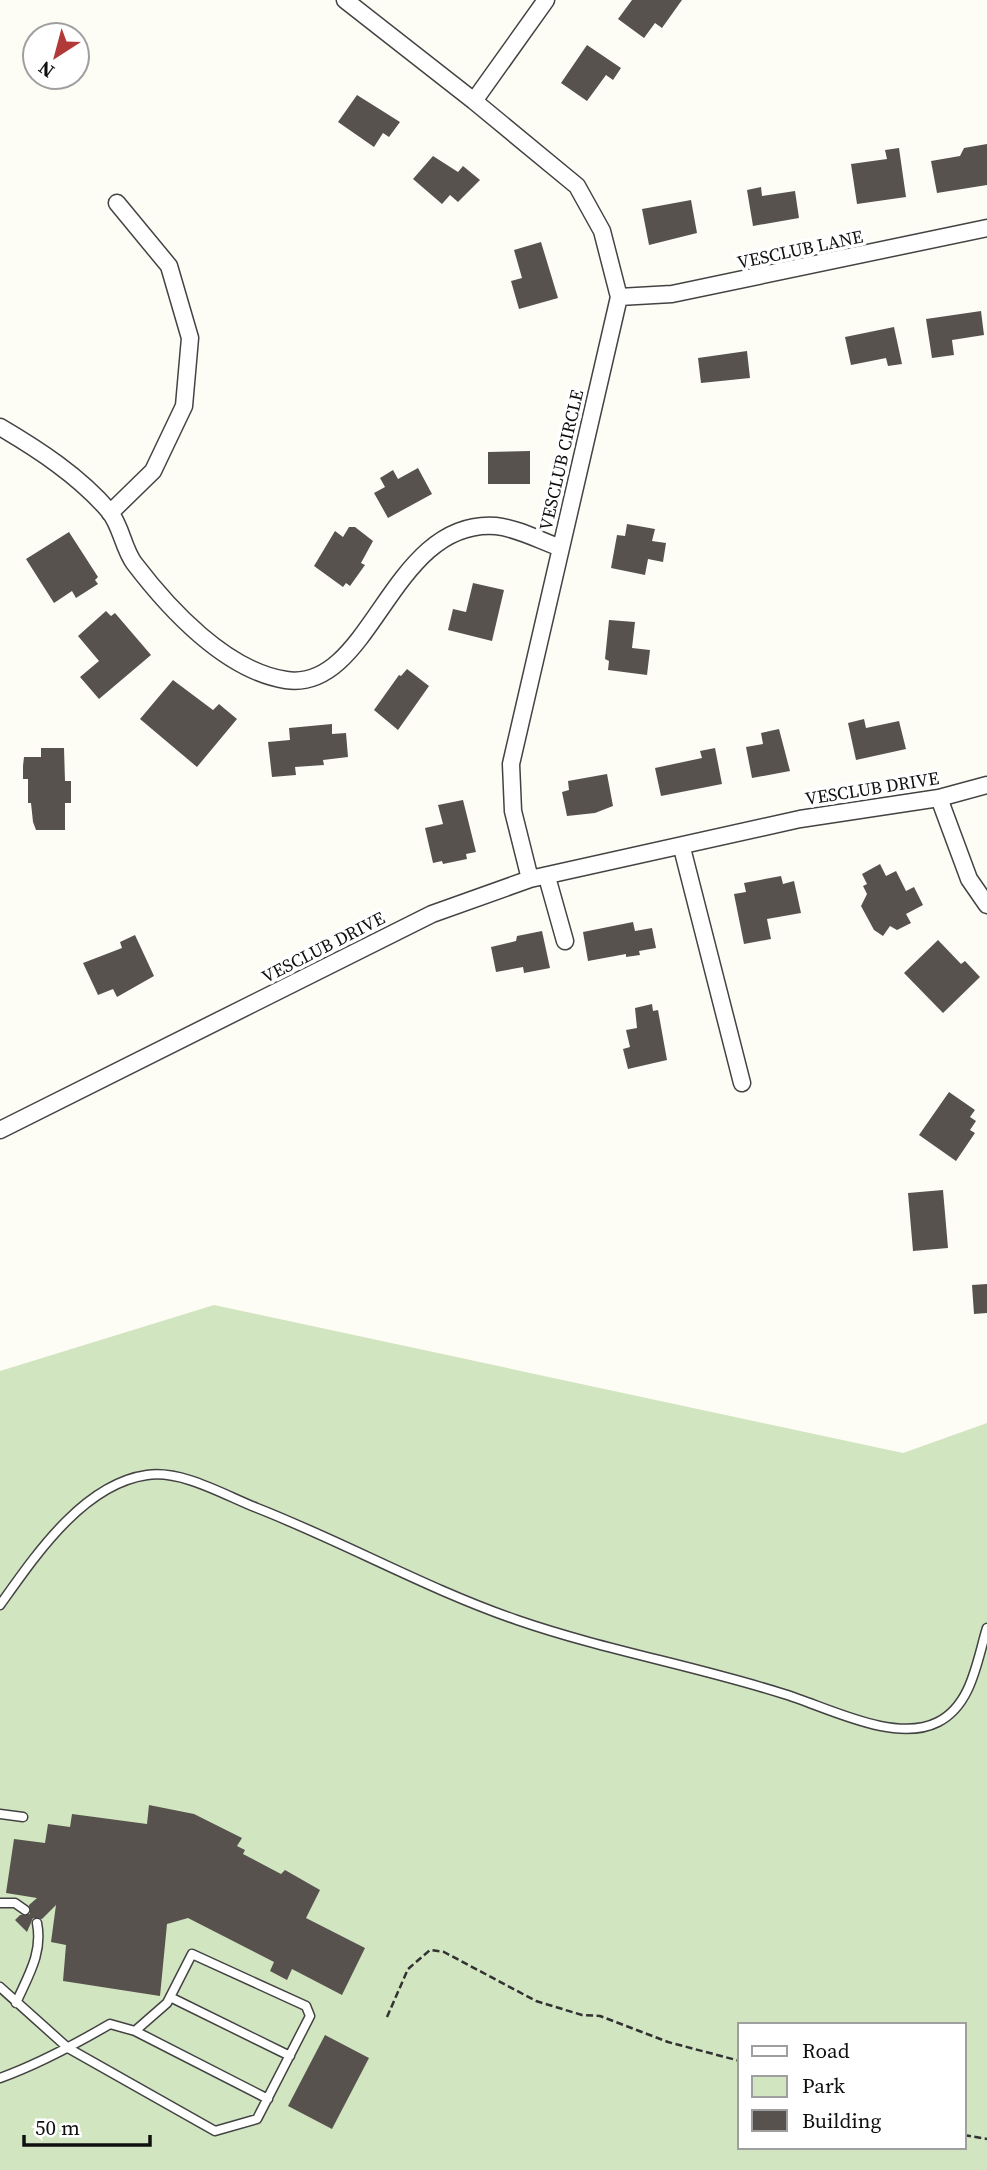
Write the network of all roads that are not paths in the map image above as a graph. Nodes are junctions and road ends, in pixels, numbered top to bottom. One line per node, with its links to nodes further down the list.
1 (345, 0): 3 (street, VESCLUB CIRCLE)
2 (546, 0): 3 (street)
3 (474, 101): 6 (street, VESCLUB CIRCLE)
4 (117, 203): 8 (street)
5 (987, 228): 6 (street, VESCLUB LANE)
6 (619, 297): 9 (street, VESCLUB CIRCLE)
7 (0, 427): 8 (street)
8 (110, 513): 9 (street)
9 (561, 548): 14 (street, VESCLUB CIRCLE)
10 (987, 785): 11 (street, VESCLUB DRIVE)
11 (939, 798): 12 (street, VESCLUB DRIVE); 15 (street)
12 (682, 848): 13 (street, VESCLUB DRIVE); 17 (street)
13 (547, 877): 14 (street, VESCLUB DRIVE); 16 (street)
14 (530, 879): 18 (street, VESCLUB DRIVE)
15 (987, 905)
16 (565, 941)
17 (742, 1083)
18 (0, 1130)
19 (0, 1605): 20 (lane)
20 (987, 1628)
21 (0, 1814): 22 (lane)
22 (23, 1817)
23 (0, 1903): 24 (lane)
24 (25, 1910)
25 (37, 1923): 28 (lane)
26 (0, 1987): 28 (lane)
27 (170, 1997): 29 (lane); 31 (lane); 31 (lane)
28 (16, 2003): 30 (lane)
29 (135, 2031): 30 (lane); 33 (lane)
30 (68, 2048): 32 (lane); 33 (lane)
31 (290, 2056): 33 (lane)
32 (2, 2075)
33 (268, 2099)

